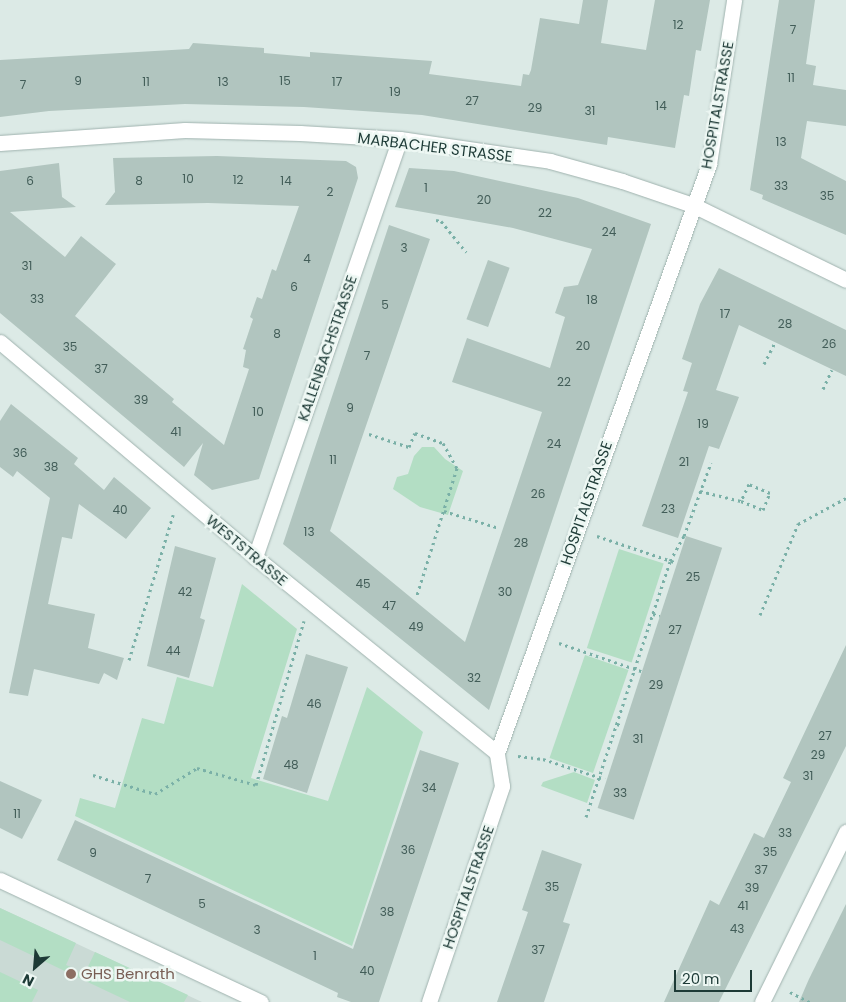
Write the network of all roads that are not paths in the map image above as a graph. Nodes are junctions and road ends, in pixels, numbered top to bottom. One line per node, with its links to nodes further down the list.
1 (734, 0): 4 (street, HOSPITALSTRASSE)
2 (400, 139): 3 (street, MARBACHER STRASSE); 4 (street, MARBACHER STRASSE); 7 (street, KALLENBACHSTRASSE)
3 (0, 143)
4 (693, 206): 5 (street, MARBACHER STRASSE); 8 (street, HOSPITALSTRASSE)
5 (846, 280)
6 (0, 342): 7 (street, WESTSTRASSE)
7 (255, 557): 8 (street, WESTSTRASSE)
8 (498, 753): 12 (street, HOSPITALSTRASSE)
9 (846, 832): 13 (street)
10 (0, 880): 11 (street)
11 (261, 1002)
12 (429, 1002)
13 (762, 1002)

